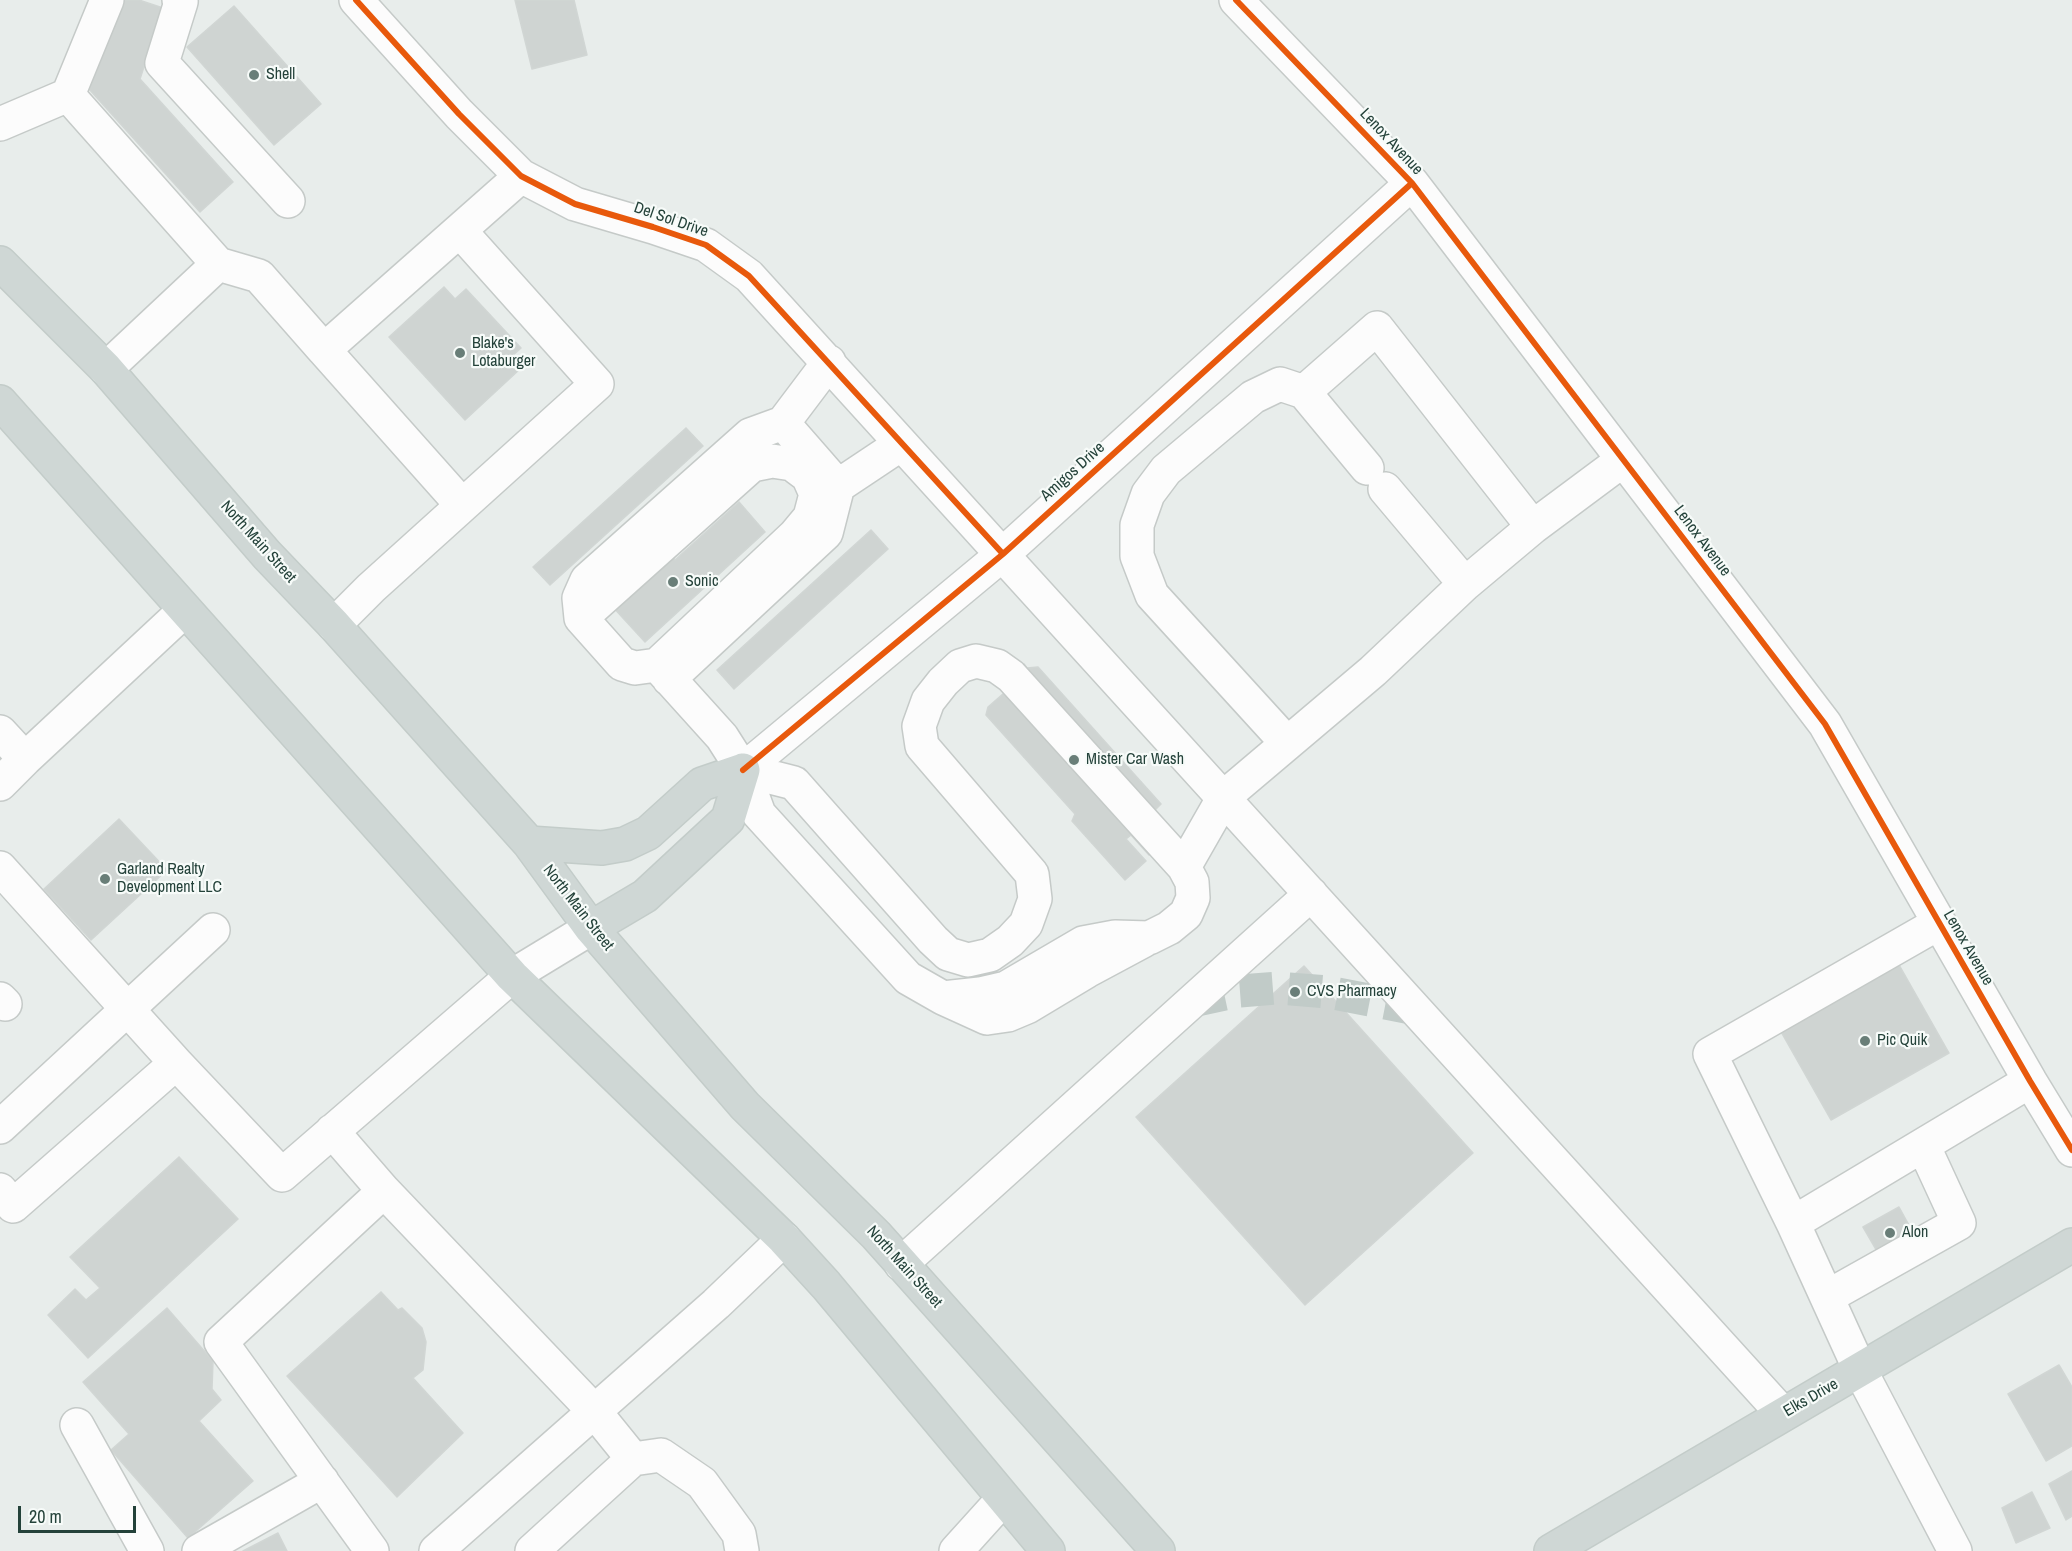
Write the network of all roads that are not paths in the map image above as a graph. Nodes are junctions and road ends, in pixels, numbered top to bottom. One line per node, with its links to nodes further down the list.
1 (107, 0): 5 (street)
2 (179, 0): 9 (street)
3 (356, 0): 7 (street, Del Sol Drive)
4 (1236, 0): 8 (street, Lenox Avenue)
5 (68, 95): 6 (street); 12 (street)
6 (0, 124)
7 (521, 176): 10 (street); 14 (street, Del Sol Drive)
8 (1412, 183): 20 (street, Lenox Avenue); 24 (street, Amigos Drive)
9 (288, 201)
10 (460, 231): 13 (street); 22 (street)
11 (0, 263): 15 (main road, North Main Street)
12 (218, 264): 13 (street); 15 (street)
13 (324, 350): 22 (street)
14 (829, 362): 18 (street); 19 (street, Del Sol Drive)
15 (106, 369): 28 (main road, North Main Street)
16 (1304, 392): 23 (street); 25 (street); 31 (street)
17 (0, 402): 26 (main road)
18 (783, 423): 21 (street); 27 (street)
19 (901, 444): 21 (street); 24 (street, Del Sol Drive)
20 (1623, 460): 23 (street); 40 (street, Lenox Avenue)
21 (838, 486): 29 (street)
22 (462, 505): 28 (street)
23 (1533, 527): 25 (street)
24 (1003, 554): 33 (street, Amigos Drive); 35 (street, Del Sol Drive)
25 (1465, 584): 31 (street)
26 (185, 610): 32 (street); 43 (main road)
27 (581, 618): 29 (street); 29 (street)
28 (334, 625): 36 (main road, North Main Street)
29 (663, 672): 33 (street)
30 (0, 732): 32 (street)
31 (1287, 743): 35 (street)
32 (25, 759): 34 (street)
33 (742, 770): 36 (main road); 37 (street); 37 (street); 41 (main road)
34 (0, 784)
35 (1224, 797): 37 (street); 39 (street, Del Sol Drive)
36 (529, 843): 41 (main road, North Main Street)
37 (1185, 867)
38 (0, 868): 44 (street)
39 (1311, 894): 56 (street); 60 (street, Del Sol Drive)
40 (1939, 923): 46 (street, Lenox Avenue); 53 (street)
41 (591, 928): 43 (street); 56 (main road, North Main Street)
42 (213, 930): 44 (street)
43 (512, 976): 48 (street); 54 (main road)
44 (128, 1008): 45 (street); 47 (street)
45 (176, 1063): 48 (street); 51 (street)
46 (2030, 1081): 49 (street); 50 (street, Lenox Avenue)
47 (0, 1126)
48 (332, 1131): 52 (street)
49 (1923, 1145): 53 (street); 57 (street)
50 (2072, 1150)
51 (0, 1190)
52 (384, 1191): 59 (street); 63 (street)
53 (1793, 1222): 57 (street)
54 (784, 1239): 59 (street); 64 (main road)
55 (2072, 1245): 58 (main road, Elks Drive)
56 (901, 1264): 73 (main road, North Main Street)
57 (1827, 1297): 58 (street)
58 (1860, 1370): 60 (main road, Elks Drive); 75 (street)
59 (594, 1412): 62 (street); 68 (street)
60 (1783, 1414): 74 (main road, Elks Drive)
61 (77, 1425): 65 (street)
62 (633, 1459): 69 (street); 70 (street)
63 (322, 1481): 66 (street); 67 (street)
64 (1004, 1499): 71 (street); 72 (main road)
65 (147, 1551)
66 (199, 1551)
67 (372, 1551)
68 (436, 1551)
69 (532, 1551)
70 (742, 1551)
71 (956, 1551)
72 (1048, 1551)
73 (1158, 1551)
74 (1551, 1551)
75 (1955, 1551)

